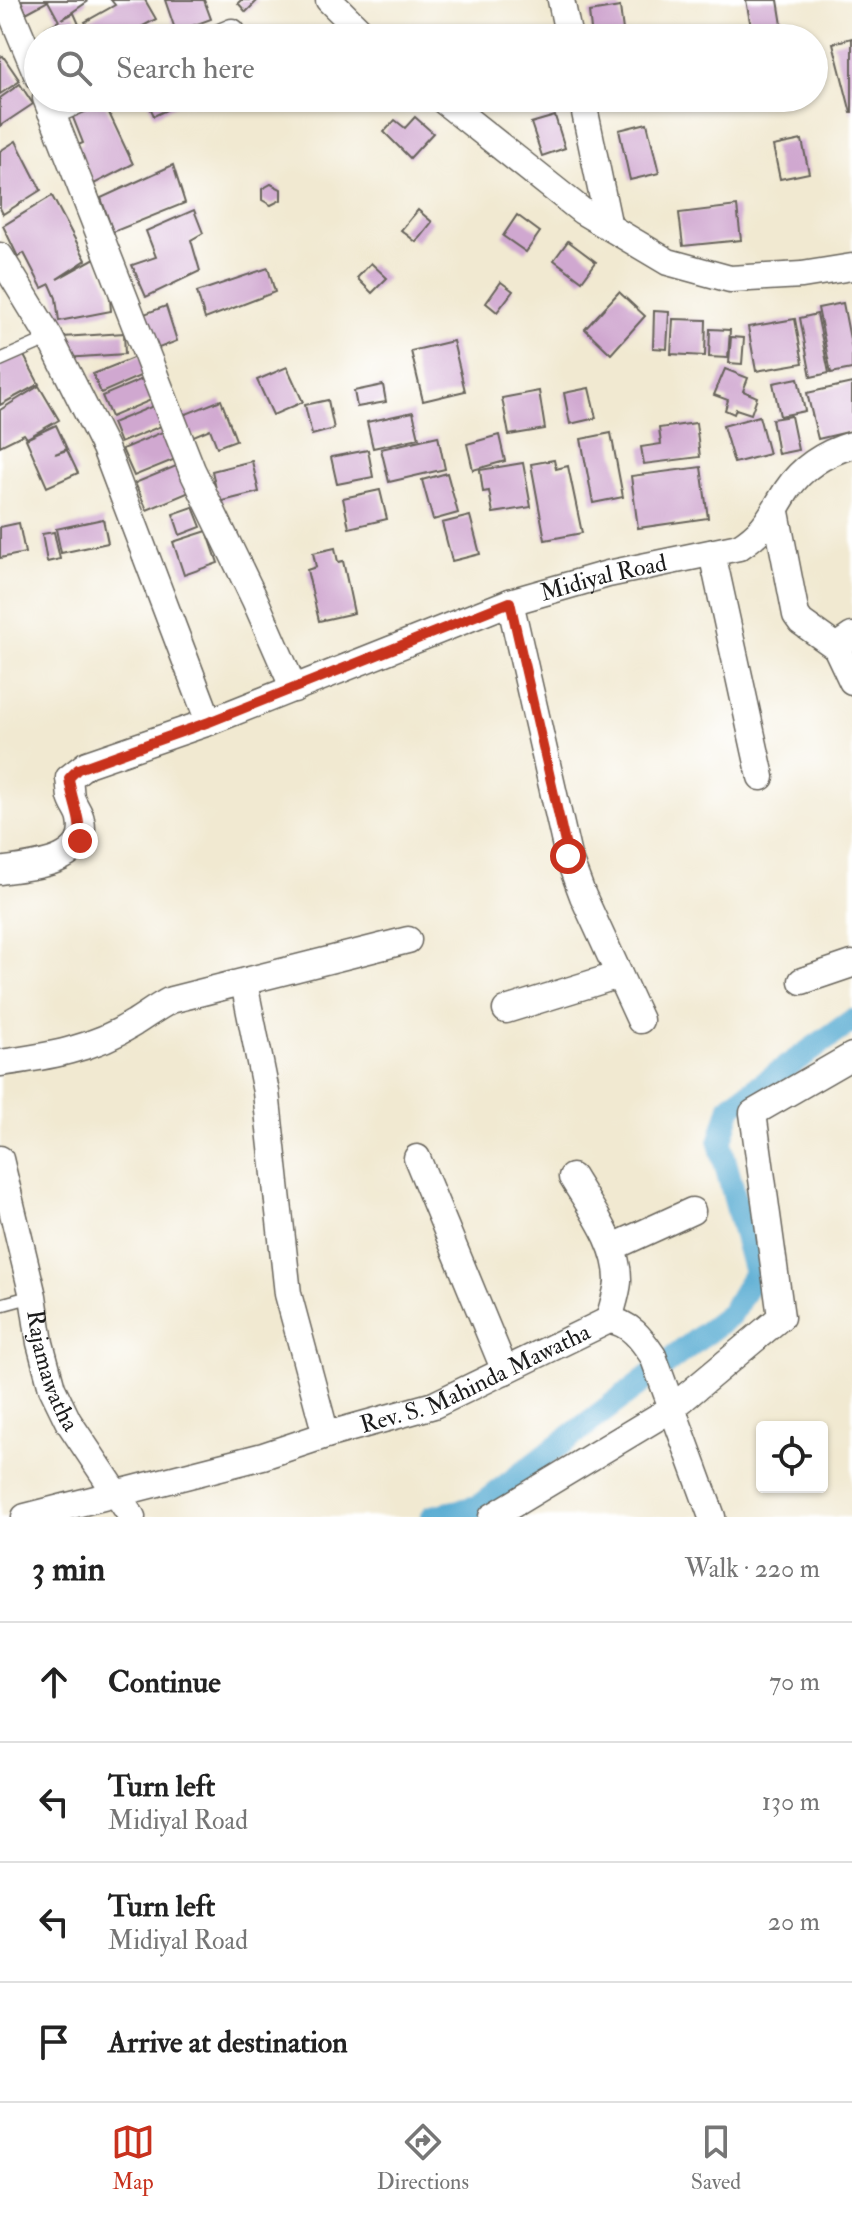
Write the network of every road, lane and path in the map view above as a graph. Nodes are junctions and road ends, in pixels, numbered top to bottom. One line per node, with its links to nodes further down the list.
1 (6, 0): 6 (street)
2 (329, 0): 4 (street)
3 (563, 0): 5 (street)
4 (353, 24)
5 (567, 24)
6 (24, 43)
7 (52, 112): 21 (street)
8 (458, 112): 10 (street)
9 (585, 112): 10 (street)
10 (609, 227): 12 (street)
11 (0, 256): 13 (street)
12 (852, 267)
13 (50, 338): 14 (lane); 22 (street)
14 (0, 360)
15 (852, 445): 16 (street, Midiyal Road)
16 (776, 512): 17 (street, Midiyal Road); 19 (street)
17 (712, 553): 18 (street, Midiyal Road); 23 (street)
18 (510, 602): 21 (street, Midiyal Road); 27 (street)
19 (844, 641): 20 (street)
20 (852, 681)
21 (294, 689): 22 (street, Midiyal Road)
22 (209, 722): 24 (street, Midiyal Road)
23 (761, 777)
24 (0, 871)
25 (408, 940): 29 (street)
26 (852, 964): 28 (street)
27 (619, 975): 30 (street); 31 (street)
28 (802, 981)
29 (244, 983): 33 (street); 45 (street)
30 (506, 1010)
31 (640, 1020)
32 (852, 1056): 44 (street)
33 (0, 1063)
34 (417, 1158): 43 (street)
35 (0, 1159): 37 (street, Rajamawatha)
36 (572, 1177): 39 (street)
37 (5, 1196): 40 (street, Rajamawatha)
38 (692, 1211): 39 (street)
39 (613, 1247): 42 (street)
40 (33, 1296): 41 (lane); 46 (street, Rajamawatha)
41 (0, 1305)
42 (609, 1320): 43 (street, Rev. S. Mahinda Mawatha); 44 (street, Rev. S. Mahinda Mawatha)
43 (505, 1371): 45 (street, Rev. S. Mahinda Mawatha)
44 (671, 1409): 49 (street); 50 (street, Rev. S. Mahinda Mawatha)
45 (326, 1435): 46 (street, Rev. S. Mahinda Mawatha)
46 (117, 1493): 47 (street, Rev. S. Mahinda Mawatha); 48 (street, Rajamawatha)
47 (25, 1517)
48 (132, 1517)
49 (492, 1517)
50 (712, 1517)

